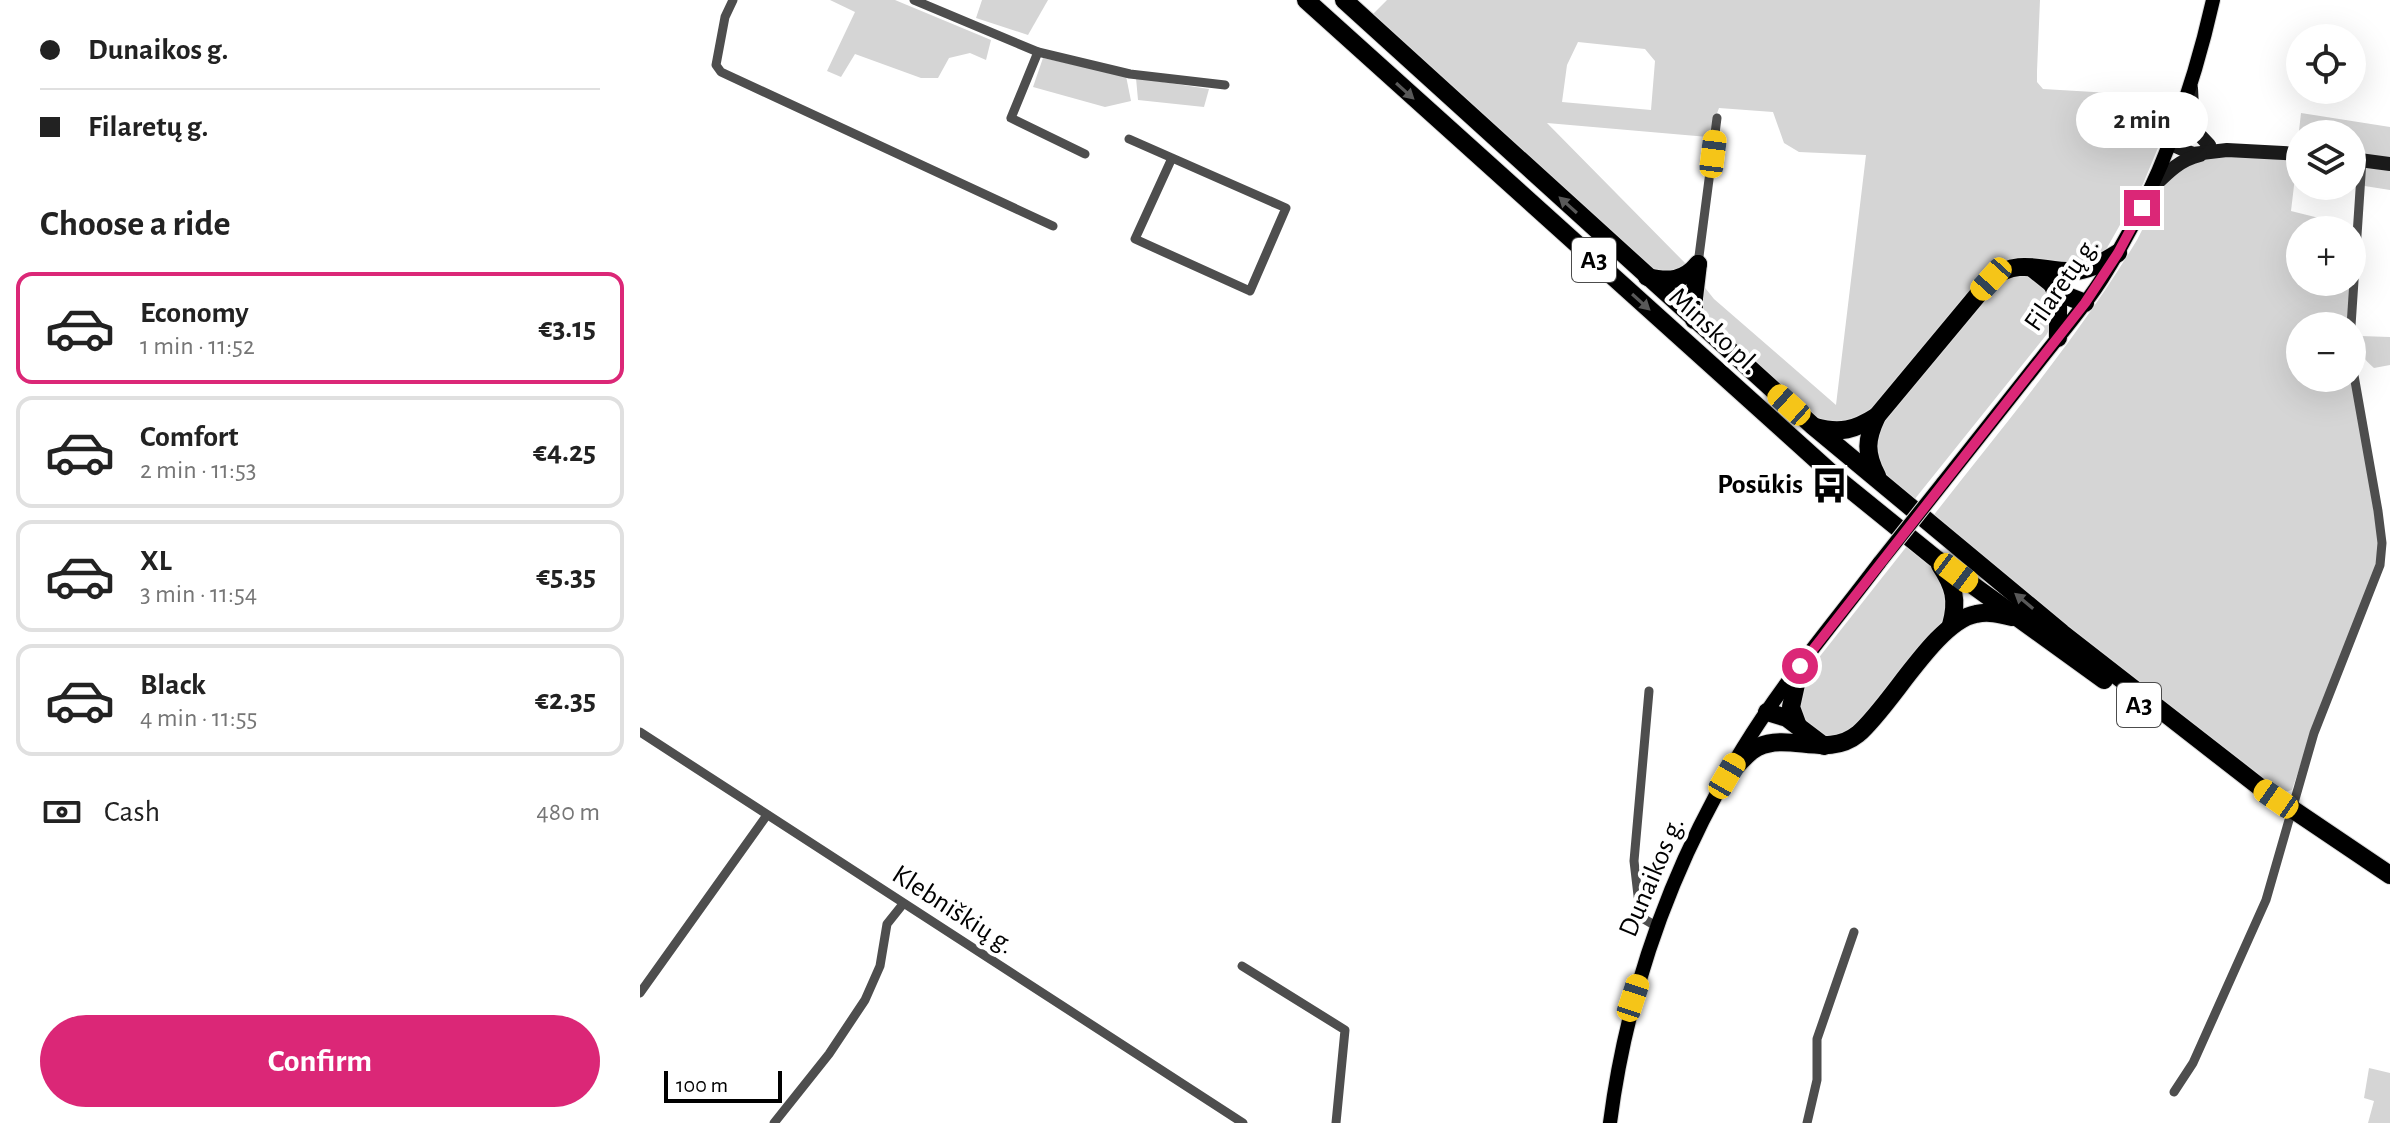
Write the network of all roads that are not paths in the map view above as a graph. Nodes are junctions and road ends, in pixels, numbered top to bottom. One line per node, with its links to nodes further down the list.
1 (733, 0): 20 (street)
2 (914, 0): 6 (street)
3 (1306, 0): 33 (highway, Minsko pl. / A3, one-way to 33)
4 (1344, 0): 24 (highway, Minsko pl. / A3, one-way to 4)
5 (2213, 0): 8 (main road, Filaretų g.)
6 (1038, 52): 7 (street); 14 (street)
7 (1225, 85)
8 (2191, 86): 11 (main road, Filaretų g.); 12 (main road)
9 (1717, 118): 22 (street)
10 (1129, 139): 15 (street)
11 (2171, 144): 12 (main road); 18 (main road, Filaretų g.)
12 (2205, 150): 13 (main road); 18 (main road)
13 (2286, 153)
14 (1085, 154)
15 (1172, 158): 15 (street)
16 (2366, 161): 17 (main road)
17 (2390, 164)
18 (2152, 188): 21 (main road, Filaretų g.)
19 (2356, 200): 26 (street)
20 (1053, 226)
21 (2118, 253): 23 (highway); 25 (main road, Filaretų g.)
22 (1698, 264): 24 (highway); 27 (highway)
23 (2043, 273): 25 (highway); 28 (highway); 30 (highway)
24 (1646, 276): 27 (highway, Minsko pl. / A3)
25 (2085, 303): 28 (main road, Filaretų g.)
26 (2352, 312)
27 (1694, 320): 31 (highway, Minsko pl. / A3)
28 (2058, 338): 36 (main road, Filaretų g., bridge)
29 (2358, 392): 44 (street)
30 (1877, 416): 31 (highway); 32 (highway)
31 (1813, 426): 32 (highway, Minsko pl. / A3)
32 (1881, 483): 43 (highway, Minsko pl. / A3, one-way to 32)
33 (1935, 558): 34 (highway, Minsko pl. / A3); 35 (highway)
34 (2018, 619): 35 (highway); 43 (highway, Minsko pl. / A3)
35 (1951, 625): 41 (highway)
36 (1800, 666): 38 (main road, Dunaikos g.); 39 (highway)
37 (1649, 691): 48 (street)
38 (1767, 712): 39 (highway); 41 (highway); 42 (main road, Dunaikos g.)
39 (1798, 726): 41 (highway)
40 (640, 732): 45 (street, Klebniškių g.)
41 (1817, 746): 42 (highway)
42 (1727, 776): 48 (main road, Dunaikos g.)
43 (2261, 788): 44 (highway, Minsko pl. / A3)
44 (2291, 809): 46 (highway, Minsko pl. / A3); 52 (street)
45 (767, 815): 47 (street, Klebniškių g.); 51 (street)
46 (2390, 875)
47 (903, 904): 53 (street); 54 (street, Klebniškių g.)
48 (1656, 926): 56 (main road, Dunaikos g.)
49 (1854, 932): 57 (street)
50 (1242, 966): 55 (street)
51 (640, 993)
52 (2174, 1092)
53 (774, 1123)
54 (1243, 1123)
55 (1336, 1123)
56 (1610, 1123)
57 (1807, 1123)

